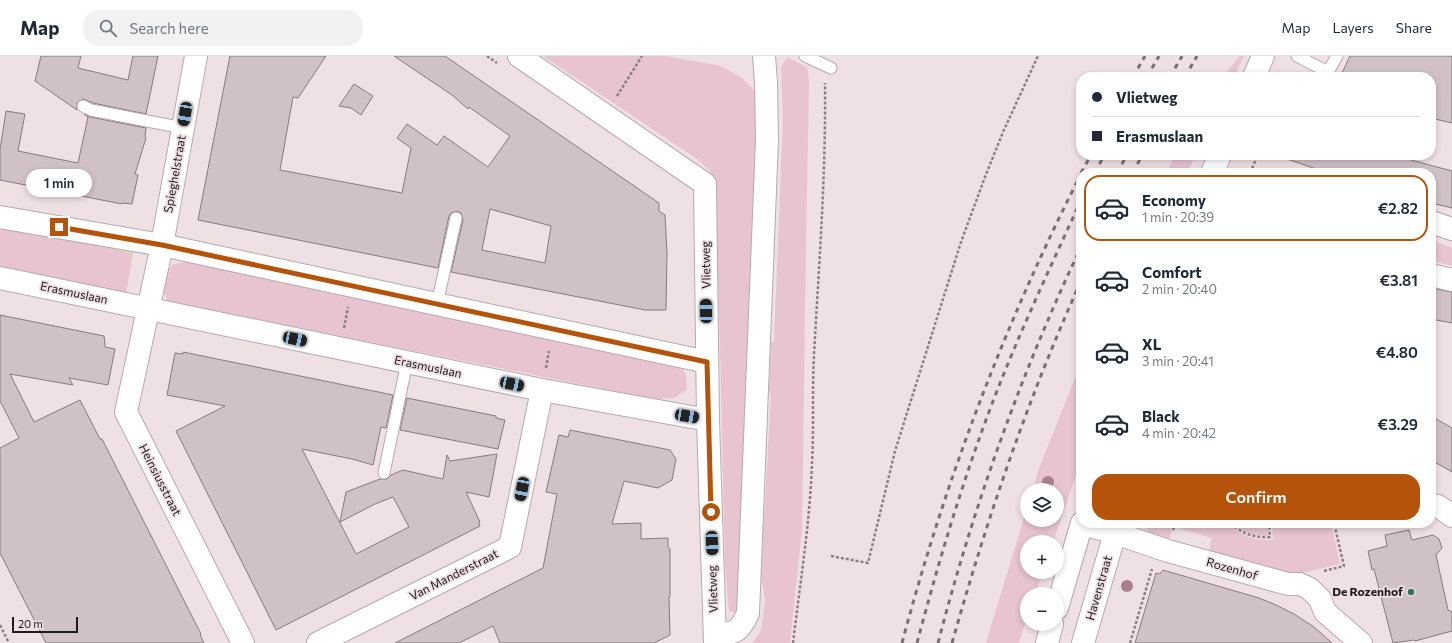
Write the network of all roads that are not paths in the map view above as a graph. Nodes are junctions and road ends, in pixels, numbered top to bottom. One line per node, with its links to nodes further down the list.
1 (196, 56): 11 (street, Spieghelstraat)
2 (519, 56): 23 (street, Vlietweg)
3 (764, 56): 34 (street)
4 (805, 56): 8 (lane)
5 (1263, 56): 9 (street)
6 (1337, 56): 7 (lane)
7 (1300, 58)
8 (828, 66)
9 (1256, 72)
10 (83, 106): 11 (lane)
11 (183, 128): 16 (street, Spieghelstraat)
12 (0, 217): 16 (street)
13 (456, 218): 20 (lane)
14 (1436, 224): 15 (street)
15 (1452, 229)
16 (162, 245): 20 (street); 21 (street)
17 (1436, 276): 19 (street)
18 (0, 278): 21 (street, Erasmuslaan)
19 (1452, 280)
20 (437, 304): 23 (street)
21 (148, 308): 22 (street, Erasmuslaan); 35 (street, Heinsiusstraat)
22 (407, 362): 24 (street, Erasmuslaan); 26 (lane)
23 (707, 362): 25 (street, Vlietweg)
24 (542, 390): 25 (street, Erasmuslaan); 36 (street, Van Manderstraat)
25 (708, 420): 34 (street, Vlietweg)
26 (384, 473)
27 (1436, 505): 28 (street)
28 (1452, 516)
29 (1081, 528): 32 (street)
30 (1097, 528): 31 (street, Rozenhof)
31 (1115, 533): 38 (street, Havenstraat); 39 (street, Rozenhof)
32 (1063, 587)
33 (1050, 631): 37 (street)
34 (715, 639)
35 (242, 643)
36 (318, 643)
37 (1047, 643)
38 (1083, 643)
39 (1361, 643)

